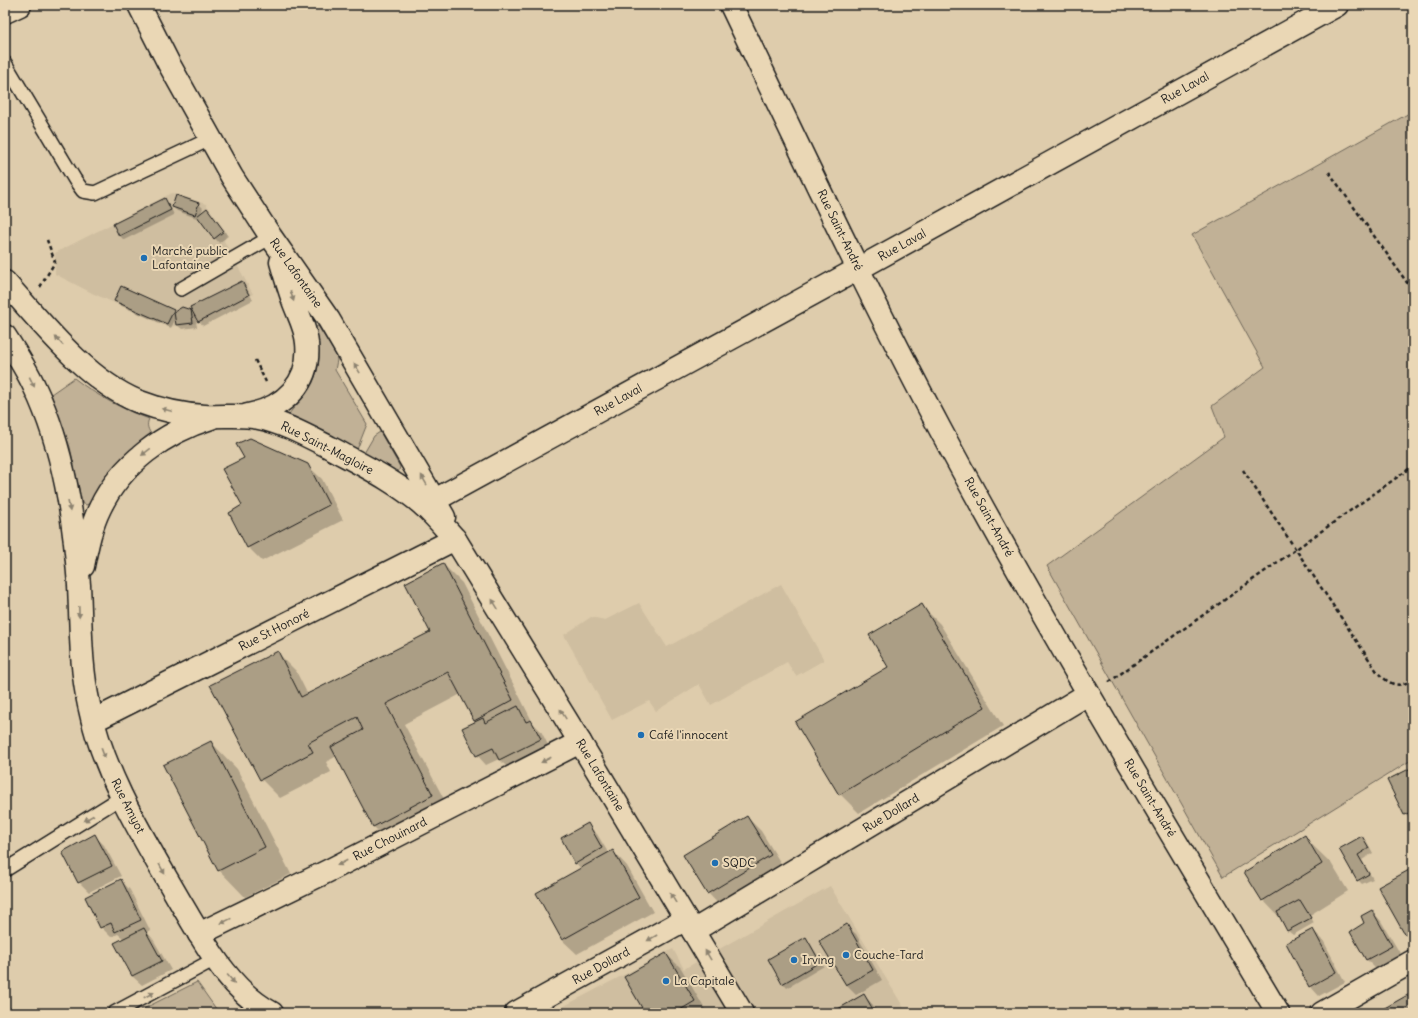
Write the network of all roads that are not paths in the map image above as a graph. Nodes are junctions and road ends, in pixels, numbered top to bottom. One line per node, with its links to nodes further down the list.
1 (20, 5): 5 (street)
2 (138, 5): 7 (street, Rue Lafontaine)
3 (730, 5): 9 (street, Rue Saint-André)
4 (1337, 5): 9 (street, Rue Laval)
5 (5, 12)
6 (5, 63): 7 (lane)
7 (210, 139): 8 (street, Rue Lafontaine)
8 (274, 241): 11 (lane); 14 (street, one-way to 14); 15 (street, Rue Lafontaine, one-way to 8)
9 (858, 269): 15 (street, Rue Laval); 18 (street, Rue Saint-André)
10 (5, 282): 13 (street, Rue Saint-Magloire, one-way to 10)
11 (181, 289)
12 (5, 336): 17 (street, Rue Amyot, one-way to 17)
13 (218, 416): 14 (street, Rue Saint-Magloire); 17 (street, one-way to 17)
14 (247, 416): 15 (street, Rue Saint-Magloire)
15 (430, 503): 16 (street, Rue Lafontaine)
16 (455, 539): 19 (street, Rue St Honoré); 20 (street, Rue Lafontaine, one-way to 16)
17 (79, 586): 19 (street, Rue Amyot, one-way to 19)
18 (1088, 694): 23 (street, Rue Dollard); 31 (street, Rue Saint-André)
19 (92, 721): 21 (street, Rue Amyot, one-way to 21)
20 (580, 742): 23 (street, Rue Lafontaine, one-way to 20); 24 (street, Rue Chouinard, one-way to 24)
21 (122, 797): 22 (lane, one-way to 22); 24 (street, Rue Amyot, one-way to 24)
22 (5, 870)
23 (690, 925): 29 (street, Rue Dollard, one-way to 29); 30 (street, Rue Lafontaine, one-way to 23)
24 (199, 934): 25 (street, Rue Amyot)
25 (215, 959): 27 (lane, one-way to 25); 28 (street, Rue Amyot, one-way to 28)
26 (1413, 961): 32 (street)
27 (114, 1013)
28 (272, 1013)
29 (516, 1013)
30 (742, 1013)
31 (1278, 1013)
32 (1322, 1013)

